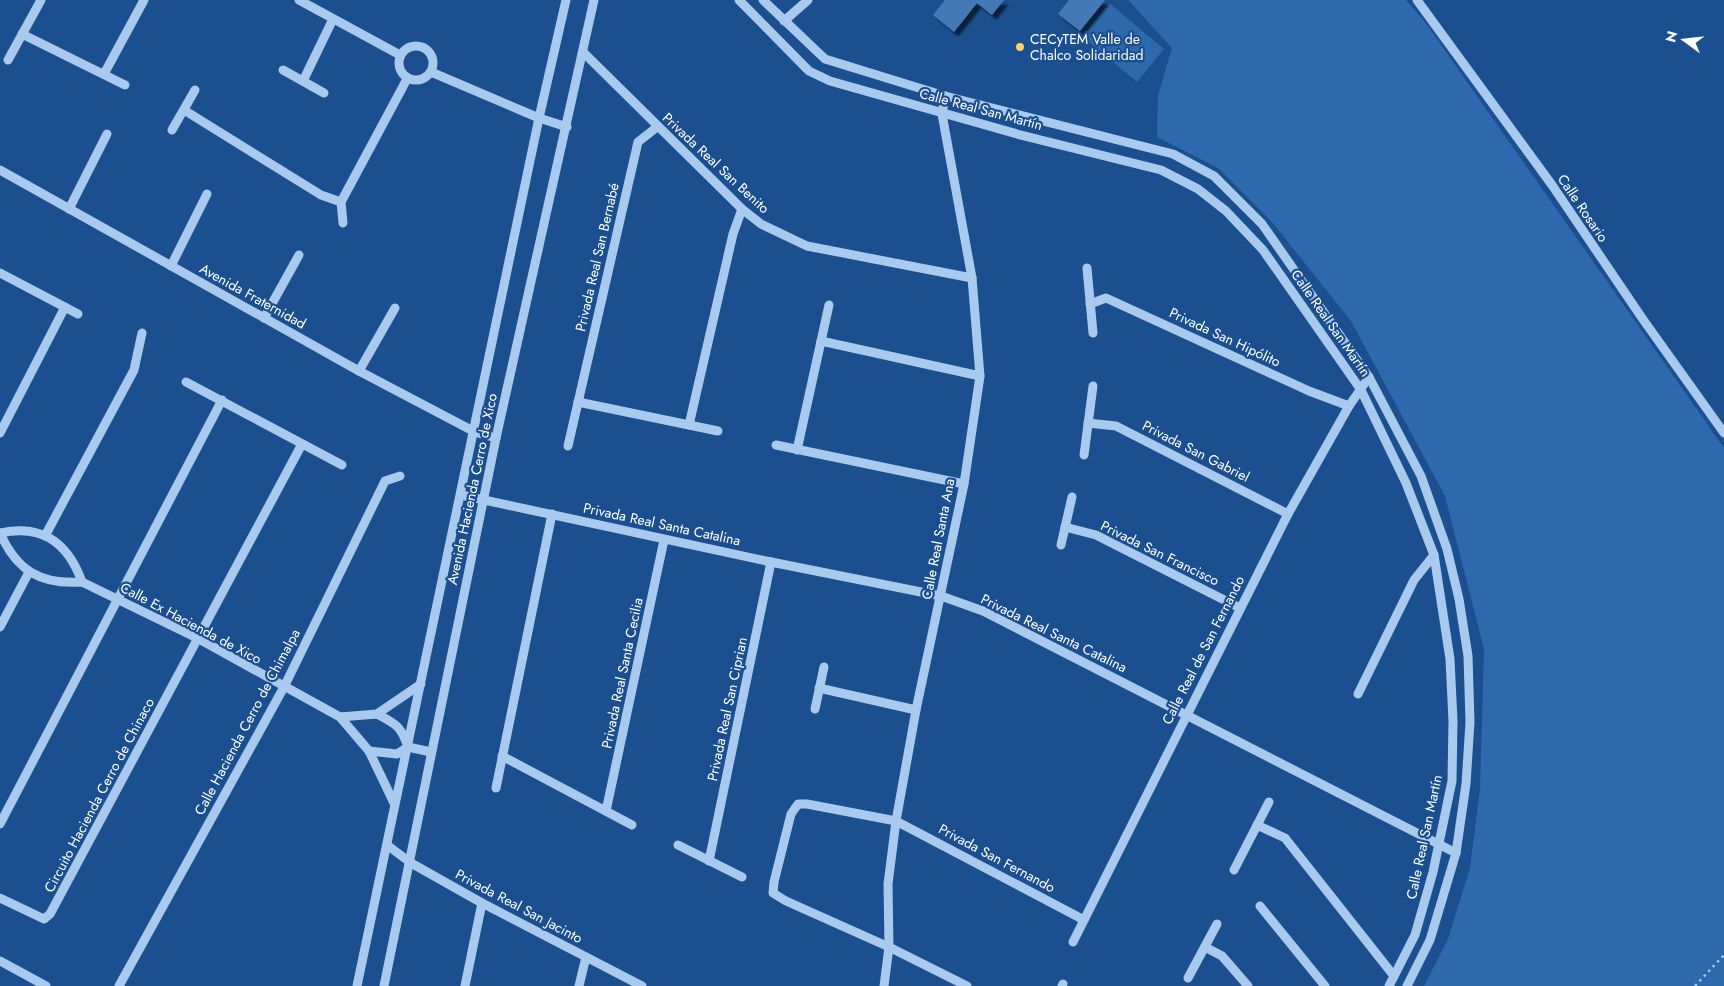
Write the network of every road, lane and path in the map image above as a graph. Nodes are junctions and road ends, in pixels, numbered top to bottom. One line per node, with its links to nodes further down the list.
1 (41, 0): 12 (street)
2 (144, 0): 18 (street)
3 (299, 0): 10 (street)
4 (566, 0): 27 (street, Avenida Hacienda Cerro de Xico)
5 (594, 0): 13 (street, Avenida Hacienda Cerro de Xico)
6 (739, 0): 26 (street, Calle Real San Martín)
7 (763, 0): 11 (street, Calle Real San Martín)
8 (808, 0): 11 (street)
9 (1417, 0): 66 (street, Calle Rosario)
10 (333, 19): 14 (street); 20 (street)
11 (784, 21): 24 (street, Calle Real San Martín)
12 (22, 34): 15 (street); 18 (street)
13 (583, 52): 28 (street, Privada Real San Benito); 29 (street, Avenida Hacienda Cerro de Xico)
14 (400, 55): 17 (street); 19 (street)
15 (8, 60)
16 (283, 70): 20 (street)
17 (431, 72): 19 (street); 27 (street)
18 (104, 74): 21 (street)
19 (407, 79): 34 (street)
20 (303, 81): 23 (street)
21 (125, 86)
22 (195, 90): 25 (street)
23 (324, 93)
24 (945, 96): 26 (street, Calle Real Santa Ana); 54 (street, Calle Real San Martín)
25 (184, 110): 30 (street); 34 (street)
26 (942, 114): 42 (street, Calle Real Santa Ana); 57 (street, Calle Real San Martín)
27 (539, 118): 29 (street); 64 (street, Avenida Hacienda Cerro de Xico)
28 (657, 126): 36 (street, Privada Real San Benito); 59 (street, Privada Real San Bernabé)
29 (567, 127): 67 (street, Avenida Hacienda Cerro de Xico)
30 (172, 130)
31 (107, 134): 35 (street)
32 (0, 170): 35 (street, Avenida Fraternidad)
33 (207, 194): 39 (street)
34 (341, 202): 37 (street)
35 (69, 209): 39 (street, Avenida Fraternidad)
36 (742, 209): 42 (street, Privada Real San Benito); 62 (street)
37 (343, 223)
38 (300, 255): 48 (street)
39 (171, 266): 48 (street, Avenida Fraternidad)
40 (1087, 268): 43 (street)
41 (0, 273): 45 (street)
42 (972, 278): 53 (street, Calle Real Santa Ana)
43 (1090, 304): 50 (street); 60 (street, Privada San Hipólito)
44 (829, 305): 51 (street)
45 (65, 307): 47 (street); 65 (street)
46 (394, 308): 52 (street)
47 (78, 314)
48 (264, 318): 52 (street, Avenida Fraternidad)
49 (142, 333): 83 (street)
50 (1093, 333)
51 (822, 341): 53 (street); 71 (street)
52 (359, 371): 64 (street, Avenida Fraternidad)
53 (980, 376): 75 (street, Calle Real Santa Ana)
54 (1369, 377): 57 (street, Calle Real de San Fernando); 120 (street, Calle Real San Martín)
55 (186, 382): 58 (street)
56 (1093, 386): 61 (street)
57 (1360, 390): 60 (street, Calle Real de San Fernando); 86 (street, Calle Real San Martín)
58 (222, 400): 68 (street); 91 (street)
59 (578, 402): 62 (street); 70 (street, Privada Real San Bernabé)
60 (1349, 406): 80 (street, Calle Real de San Fernando)
61 (1088, 423): 72 (street); 80 (street, Privada San Gabriel)
62 (689, 425): 63 (street)
63 (718, 431)
64 (475, 432): 67 (street, Avenida Fraternidad); 76 (street, Avenida Hacienda Cerro de Xico)
65 (0, 434)
66 (1724, 434)
67 (496, 438): 78 (street, Avenida Hacienda Cerro de Xico)
68 (302, 444): 73 (street); 94 (street, Circuito Hacienda Cerro de Chinaco)
69 (776, 445): 71 (street)
70 (568, 446)
71 (797, 450): 75 (street)
72 (1084, 455)
73 (342, 465)
74 (400, 476): 97 (street, Calle Hacienda Cerro de Chimalpa)
75 (964, 484): 90 (street, Calle Real Santa Ana)
76 (461, 495): 78 (street, Privada Real Santa Catalina); 96 (street, Avenida Hacienda Cerro de Xico)
77 (1072, 497): 81 (street)
78 (484, 500): 79 (street, Privada Real Santa Catalina); 107 (street, Avenida Hacienda Cerro de Xico)
79 (552, 514): 84 (street, Privada Real Santa Catalina); 108 (street)
80 (1288, 514): 92 (street, Calle Real de San Fernando)
81 (1066, 527): 85 (street); 92 (street, Privada San Francisco)
82 (0, 533): 83 (street, Calle Ex Hacienda de Xico); 88 (street, Calle Ex Hacienda de Xico)
83 (45, 536): 89 (street, Calle Ex Hacienda de Xico)
84 (664, 540): 87 (street, Privada Real Santa Catalina); 112 (street, Privada Real Santa Cecilia)
85 (1061, 545)
86 (1434, 555): 99 (street); 119 (street, Calle Real San Martín)
87 (771, 562): 90 (street, Privada Real Santa Catalina); 121 (street, Privada Real San Ciprian)
88 (29, 572): 89 (street, Calle Ex Hacienda de Xico); 93 (street)
89 (82, 582): 91 (street, Calle Ex Hacienda de Xico)
90 (941, 596): 101 (street, Calle Real Santa Ana); 103 (street, Privada Real Santa Catalina)
91 (118, 600): 94 (street, Calle Ex Hacienda de Xico); 114 (street)
92 (1240, 608): 103 (street, Calle Real de San Fernando)
93 (0, 627)
94 (199, 639): 97 (street, Calle Ex Hacienda de Xico); 125 (street, Circuito Hacienda Cerro de Chinaco)
95 (824, 667): 98 (street)
96 (421, 684): 102 (street); 105 (street, Avenida Hacienda Cerro de Xico)
97 (284, 687): 104 (street, Calle Ex Hacienda de Xico); 139 (street, Calle Hacienda Cerro de Chimalpa)
98 (820, 688): 100 (street); 101 (street)
99 (1358, 694)
100 (815, 709)
101 (916, 710): 113 (street, Calle Real Santa Ana)
102 (377, 714): 104 (street); 105 (street)
103 (1186, 715): 119 (street, Privada Real Santa Catalina); 128 (street, Calle Real de San Fernando)
104 (340, 717): 106 (street, Calle Ex Hacienda de Xico)
105 (408, 748): 106 (street); 107 (street); 111 (street, Avenida Hacienda Cerro de Xico)
106 (369, 752): 111 (street, Calle Ex Hacienda de Xico)
107 (431, 752): 122 (street, Avenida Hacienda Cerro de Xico)
108 (502, 756): 109 (street); 112 (street)
109 (496, 788)
110 (1269, 802): 115 (street)
111 (394, 803): 117 (street, Avenida Hacienda Cerro de Xico)
112 (606, 811): 116 (street)
113 (896, 821): 128 (street, Privada San Fernando); 131 (street, Calle Real Santa Ana); 131 (street, Privada San Fernando)
114 (0, 824)
115 (1257, 825): 123 (street); 136 (street)
116 (632, 826)
117 (387, 845): 122 (street, Privada Real San Jacinto); 140 (street, Avenida Hacienda Cerro de Xico)
118 (678, 845): 121 (street)
119 (1438, 845): 120 (street, Privada Real Santa Catalina); 136 (street, Calle Real San Martín)
120 (1456, 853): 150 (street, Calle Real San Martín)
121 (709, 860): 124 (street)
122 (411, 863): 126 (street, Privada Real San Jacinto); 141 (street, Avenida Hacienda Cerro de Xico)
123 (1234, 870)
124 (742, 877)
125 (0, 898)
126 (482, 903): 134 (street, Privada Real San Jacinto); 142 (street)
127 (1260, 906): 148 (street)
128 (1084, 920): 130 (street, Calle Real de San Fernando)
129 (1217, 924): 132 (street)
130 (1074, 942)
131 (889, 947): 145 (street, Calle Real Santa Ana); 146 (street)
132 (1206, 947): 137 (street); 147 (street)
133 (1724, 955): 151 (path)
134 (586, 957): 143 (street); 144 (street, Privada Real San Jacinto)
135 (0, 961): 138 (street)
136 (1394, 976): 149 (street, Calle Real San Martín)
137 (1188, 978)
138 (46, 986)
139 (119, 986)
140 (357, 986)
141 (384, 986)
142 (465, 986)
143 (579, 986)
144 (642, 986)
145 (884, 986)
146 (967, 986)
147 (1248, 986)
148 (1325, 986)
149 (1389, 986)
150 (1407, 986)
151 (1695, 986)

